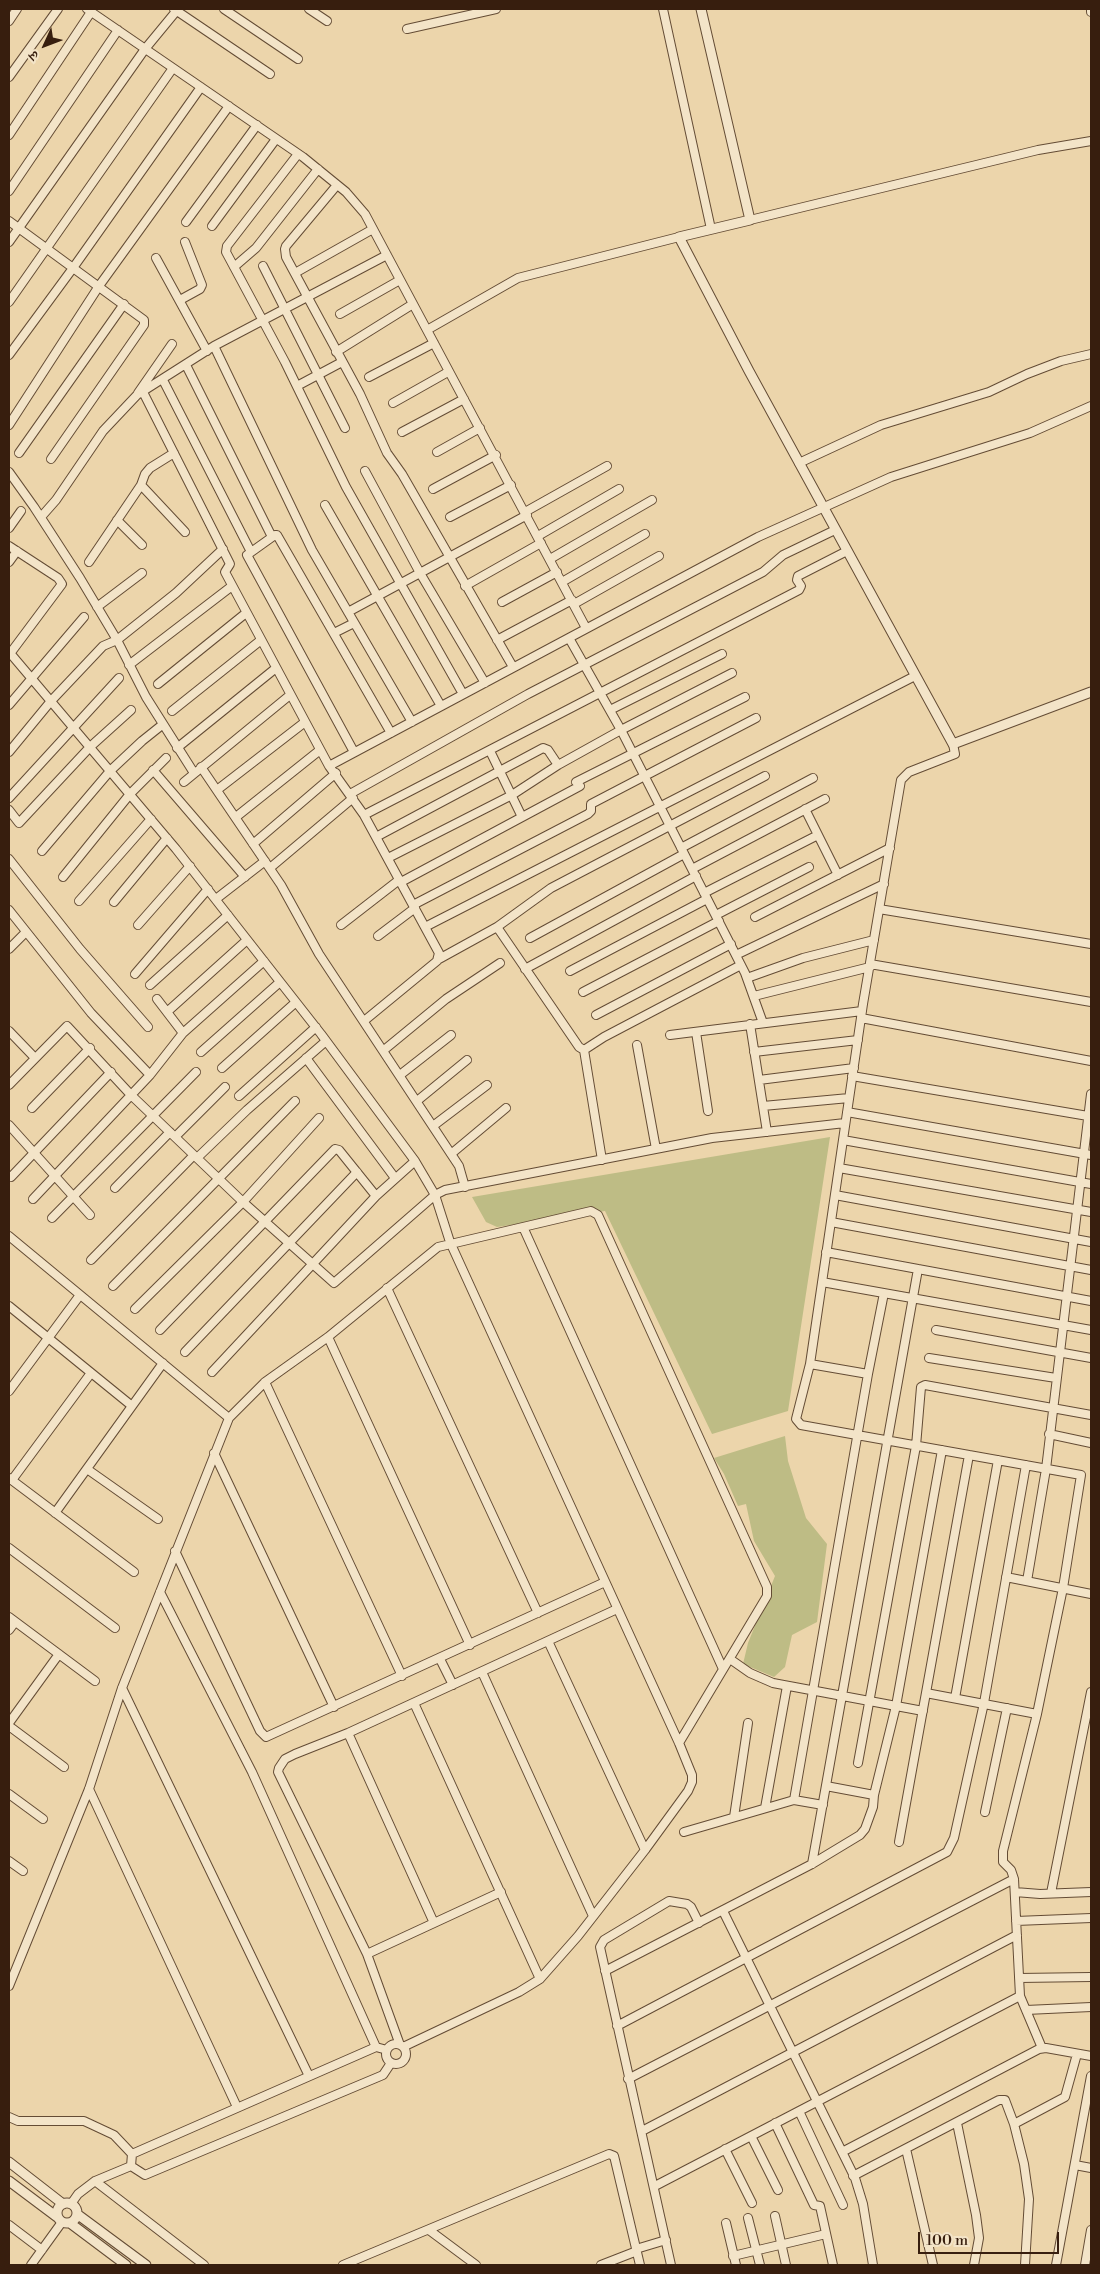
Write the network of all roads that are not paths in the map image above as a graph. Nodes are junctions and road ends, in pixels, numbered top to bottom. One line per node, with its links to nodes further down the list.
1 (17, 9): 10 (street)
2 (58, 9): 18 (street)
3 (176, 9): 14 (street); 17 (street)
4 (224, 9): 15 (street)
5 (308, 9): 11 (street)
6 (496, 9): 12 (street)
7 (663, 9): 35 (street)
8 (701, 9): 29 (street)
9 (89, 10): 13 (street); 22 (street)
10 (9, 21)
11 (327, 21)
12 (407, 29)
13 (118, 30): 14 (street); 28 (street)
14 (145, 49): 16 (street); 33 (street)
15 (298, 59)
16 (173, 68): 19 (street); 39 (street)
17 (270, 74)
18 (9, 77)
19 (201, 87): 20 (street); 44 (street)
20 (228, 106): 21 (street); 47 (street)
21 (257, 125): 23 (street); 31 (street)
22 (9, 135)
23 (276, 139): 25 (street); 32 (street)
24 (1091, 141): 29 (street)
25 (298, 154): 26 (street); 43 (street)
26 (318, 169): 27 (street); 43 (street)
27 (337, 185): 34 (street); 45 (street)
28 (9, 191)
29 (750, 220): 35 (street)
30 (9, 221): 33 (street)
31 (186, 222)
32 (212, 226)
33 (18, 228): 37 (street); 39 (street)
34 (373, 229): 40 (street); 45 (street)
35 (711, 229): 36 (street)
36 (680, 237): 56 (street); 83 (street)
37 (9, 242)
38 (185, 242): 49 (street)
39 (47, 249): 44 (street); 50 (street)
40 (387, 255): 46 (street); 48 (street)
41 (156, 258): 49 (street)
42 (263, 266): 53 (street)
43 (234, 267): 55 (street)
44 (73, 268): 47 (street); 62 (street)
45 (295, 273): 48 (street)
46 (400, 280): 52 (street); 54 (street)
47 (99, 286): 51 (street); 74 (street)
48 (308, 298): 53 (street); 60 (street)
49 (180, 300): 59 (street)
50 (9, 302)
51 (124, 304): 79 (street); 82 (street)
52 (413, 304): 56 (street); 60 (street)
53 (285, 310): 55 (street); 66 (street)
54 (340, 314)
55 (264, 322): 59 (street); 69 (street)
56 (427, 330): 57 (street)
57 (434, 343): 65 (street); 67 (street)
58 (172, 344): 70 (street)
59 (211, 349): 64 (street); 127 (street)
60 (336, 352): 63 (street)
61 (1091, 354): 83 (street)
62 (9, 355)
63 (342, 362): 66 (street); 112 (street)
64 (186, 365): 68 (street); 103 (street)
65 (448, 372): 71 (street); 72 (street)
66 (318, 374): 69 (street); 75 (street)
67 (369, 377)
68 (163, 380): 70 (street); 109 (street)
69 (297, 386): 120 (street)
70 (140, 393): 80 (street); 96 (street)
71 (464, 400): 76 (street); 77 (street)
72 (393, 403)
73 (1091, 406): 93 (street)
74 (9, 425)
75 (345, 428)
76 (480, 428): 78 (street); 81 (street)
77 (402, 432)
78 (437, 452)
79 (19, 453)
80 (174, 453): 87 (street); 107 (street)
81 (496, 456): 88 (street); 90 (street)
82 (51, 459)
83 (799, 463): 93 (street)
84 (607, 466): 95 (street)
85 (9, 472): 96 (street)
86 (365, 472): 118 (street)
87 (141, 485): 98 (street); 101 (street)
88 (511, 485): 95 (street); 97 (street)
89 (619, 489): 104 (street)
90 (433, 490)
91 (652, 500): 113 (street)
92 (325, 505): 123 (street)
93 (824, 508): 100 (street); 131 (street)
94 (21, 511): 99 (street)
95 (526, 513): 104 (street); 112 (street)
96 (41, 517): 126 (street)
97 (450, 517)
98 (117, 520): 105 (street); 115 (street)
99 (9, 528)
100 (835, 530): 110 (street); 139 (street)
101 (185, 532)
102 (645, 534): 119 (street)
103 (272, 537): 109 (street); 132 (street)
104 (540, 539): 113 (street); 122 (street)
105 (142, 545)
106 (9, 546): 108 (street)
107 (223, 549): 121 (street); 134 (street)
108 (17, 551): 114 (street); 137 (street)
109 (251, 552): 173 (street)
110 (847, 552): 144 (street); 152 (street)
111 (659, 556): 125 (street)
112 (448, 558): 118 (street); 122 (street)
113 (550, 558): 116 (street)
114 (9, 562)
115 (89, 562)
116 (557, 572): 119 (street); 124 (street)
117 (142, 573): 126 (street)
118 (420, 573): 120 (street); 147 (street)
119 (562, 582): 125 (street)
120 (399, 584): 123 (street); 150 (street)
121 (232, 586): 128 (street); 140 (street)
122 (465, 586): 136 (street)
123 (378, 596): 127 (street); 156 (street)
124 (502, 602)
125 (573, 602): 131 (street); 136 (street)
126 (97, 607): 134 (street)
127 (348, 612): 130 (street)
128 (246, 613): 135 (street); 148 (street)
129 (84, 617): 145 (street)
130 (354, 623): 132 (street); 162 (street)
131 (586, 628): 133 (street)
132 (334, 633): 166 (street)
133 (569, 638): 139 (street); 142 (street)
134 (116, 640): 140 (street); 154 (street)
135 (261, 640): 141 (street); 159 (street)
136 (497, 640): 142 (street)
137 (9, 654): 145 (street)
138 (722, 654): 158 (street)
139 (584, 664): 152 (street); 191 (street)
140 (129, 665): 163 (street)
141 (276, 668): 151 (street); 169 (street)
142 (514, 668): 147 (street)
143 (732, 673): 165 (street)
144 (915, 676): 167 (street); 194 (street)
145 (31, 678): 154 (street); 155 (street)
146 (119, 678): 164 (street)
147 (485, 683): 150 (street)
148 (158, 684)
149 (1091, 692): 167 (street)
150 (463, 694): 156 (street)
151 (290, 695): 161 (street); 177 (street)
152 (601, 695): 158 (street); 171 (street)
153 (745, 697): 174 (street)
154 (51, 701): 164 (street); 172 (street)
155 (9, 704)
156 (441, 706): 162 (street)
157 (131, 710): 168 (street)
158 (610, 710): 165 (street)
159 (172, 711)
160 (756, 718): 184 (street)
161 (305, 722): 170 (street); 188 (street)
162 (412, 722): 166 (street)
163 (162, 725): 169 (street); 180 (street)
164 (73, 727): 168 (street); 192 (street)
165 (621, 730): 174 (street); 176 (street)
166 (391, 733): 173 (street)
167 (952, 744): 207 (street)
168 (90, 747): 180 (street); 200 (street)
169 (177, 748): 182 (street)
170 (320, 750): 178 (street); 199 (street)
171 (490, 751): 181 (street); 197 (street)
172 (9, 752)
173 (354, 752): 178 (street)
174 (633, 753): 184 (street); 198 (street)
175 (166, 758): 179 (street)
176 (558, 765): 181 (street); 190 (street)
177 (201, 766): 182 (street); 188 (street)
178 (329, 766): 183 (street)
179 (153, 770): 189 (street); 218 (street)
180 (110, 771): 189 (street); 208 (street)
181 (500, 772): 190 (street); 204 (street)
182 (194, 773): 187 (street)
183 (336, 773): 191 (street); 206 (street)
184 (644, 775): 194 (street); 226 (street)
185 (765, 776): 202 (street)
186 (813, 778): 209 (street)
187 (184, 782)
188 (217, 790): 199 (street)
189 (130, 794): 201 (street); 217 (street)
190 (512, 795): 198 (street); 211 (street)
191 (351, 796): 197 (street); 212 (street)
192 (9, 798)
193 (825, 799): 195 (street)
194 (660, 806): 202 (street); 234 (street)
195 (806, 809): 203 (street); 215 (street)
196 (9, 810): 200 (street)
197 (364, 815): 204 (street)
198 (522, 817): 219 (street)
199 (236, 818): 206 (street)
200 (11, 819)
201 (151, 819): 205 (street); 224 (street)
202 (670, 825): 209 (street); 235 (street)
203 (818, 835): 216 (street); 222 (street)
204 (376, 837): 211 (street)
205 (167, 838): 213 (street); 225 (street)
206 (253, 844): 212 (street)
207 (890, 848): 216 (street); 220 (street)
208 (42, 851)
209 (683, 851): 215 (street); 238 (street)
210 (9, 858): 267 (street)
211 (388, 858): 219 (street)
212 (267, 865): 218 (street); 264 (street)
213 (190, 866): 221 (street); 232 (street)
214 (809, 867): 231 (street)
215 (694, 873): 222 (street); 250 (street)
216 (838, 875): 230 (street)
217 (63, 877)
218 (245, 877): 223 (street)
219 (400, 881): 226 (street); 233 (street)
220 (884, 884): 227 (street); 244 (street)
221 (208, 889): 223 (street); 252 (street)
222 (706, 896): 231 (street); 251 (street)
223 (216, 899): 229 (street)
224 (79, 901)
225 (114, 902)
226 (414, 906): 234 (street); 237 (street)
227 (880, 909): 240 (street); 242 (street)
228 (9, 910): 236 (street)
229 (228, 915): 239 (street); 255 (street)
230 (755, 917)
231 (717, 918): 241 (street); 256 (street)
232 (138, 925)
233 (341, 925)
234 (425, 927): 245 (street)
235 (497, 928): 245 (street); 250 (street)
236 (26, 932): 243 (street); 290 (street)
237 (378, 936)
238 (530, 938)
239 (247, 940): 246 (street); 261 (street)
240 (874, 940): 249 (street); 253 (street)
241 (730, 944): 244 (street); 262 (street)
242 (1091, 944)
243 (9, 949)
244 (736, 955): 248 (street)
245 (439, 959): 264 (street)
246 (264, 961): 254 (street); 271 (street)
247 (500, 963): 278 (street)
248 (741, 965): 253 (street); 279 (street)
249 (870, 965): 257 (street); 260 (street); 263 (street)
250 (525, 969): 279 (street)
251 (570, 971)
252 (135, 974)
253 (747, 978): 257 (street)
254 (280, 982): 259 (street); 280 (street)
255 (150, 985)
256 (583, 992)
257 (754, 996): 265 (street)
258 (157, 998): 261 (street)
259 (296, 1002): 268 (street); 286 (street)
260 (1091, 1002)
261 (167, 1012): 271 (street)
262 (596, 1015)
263 (861, 1015): 265 (street); 274 (street); 285 (street)
264 (364, 1021): 278 (street)
265 (763, 1022): 266 (street)
266 (750, 1024): 270 (street); 281 (street)
267 (148, 1027)
268 (316, 1027): 275 (street); 298 (street)
269 (9, 1031): 282 (street)
270 (696, 1032): 273 (street); 305 (street)
271 (183, 1033): 290 (street)
272 (451, 1035): 291 (street)
273 (670, 1035)
274 (858, 1040): 281 (street); 289 (street)
275 (326, 1041): 283 (street); 322 (street)
276 (637, 1045): 316 (street)
277 (90, 1048): 282 (street); 287 (street); 303 (street)
278 (384, 1050): 291 (street)
279 (584, 1050): 321 (street)
280 (201, 1052)
281 (754, 1052): 292 (street)
282 (35, 1058): 293 (street)
283 (306, 1058): 320 (street); 328 (street)
284 (467, 1060): 300 (street)
285 (1091, 1061)
286 (222, 1068)
287 (111, 1072): 297 (street); 317 (street)
288 (196, 1072): 307 (street)
289 (853, 1072): 292 (street); 299 (street); 309 (street)
290 (150, 1075): 297 (street)
291 (400, 1075): 300 (street)
292 (759, 1080): 302 (street)
293 (9, 1085)
294 (487, 1085): 312 (street)
295 (225, 1087): 314 (street)
296 (1091, 1094): 309 (street)
297 (131, 1095): 307 (street); 325 (street)
298 (239, 1096)
299 (849, 1098): 302 (street); 306 (street)
300 (417, 1101): 312 (street)
301 (295, 1102): 327 (street)
302 (763, 1106): 313 (street)
303 (32, 1108)
304 (506, 1108): 318 (street)
305 (708, 1111)
306 (847, 1112): 310 (street); 319 (street)
307 (152, 1114): 314 (street); 335 (street)
308 (319, 1118): 338 (street)
309 (1089, 1118): 319 (street)
310 (845, 1123): 313 (street); 315 (street)
311 (9, 1125): 317 (street)
312 (433, 1126): 318 (street)
313 (767, 1132): 316 (street)
314 (173, 1134): 320 (street); 332 (street)
315 (843, 1140): 323 (street); 329 (street)
316 (656, 1149): 321 (street)
317 (34, 1153): 325 (street); 326 (street)
318 (451, 1154): 331 (street)
319 (1087, 1154): 329 (street)
320 (196, 1156): 327 (street); 352 (street)
321 (602, 1160): 331 (street)
322 (415, 1161): 328 (street); 333 (street)
323 (839, 1168): 334 (street); 339 (street)
324 (357, 1172): 336 (street); 343 (street); 350 (street)
325 (55, 1176): 335 (street); 337 (street)
326 (11, 1177)
327 (218, 1178): 338 (street); 358 (street)
328 (395, 1178): 336 (street)
329 (1080, 1182): 330 (street); 339 (street)
330 (1091, 1184)
331 (465, 1187): 333 (street)
332 (116, 1188)
333 (435, 1195): 348 (street); 353 (street)
334 (835, 1195): 344 (street); 347 (street)
335 (73, 1196): 341 (street); 342 (street)
336 (376, 1196): 353 (street)
337 (33, 1199)
338 (243, 1202): 343 (street); 366 (street)
339 (1076, 1210): 340 (street); 347 (street)
340 (1091, 1212)
341 (90, 1216)
342 (52, 1218)
343 (266, 1222): 350 (street); 368 (street)
344 (831, 1222): 351 (street); 354 (street)
345 (523, 1227): 348 (street); 422 (street); 423 (street)
346 (9, 1236): 361 (street)
347 (1072, 1239): 349 (street); 354 (street)
348 (450, 1242): 359 (street); 409 (street)
349 (1091, 1242)
350 (290, 1243): 353 (street); 373 (street)
351 (826, 1252): 355 (street); 357 (street)
352 (91, 1260)
353 (314, 1263): 379 (street)
354 (1069, 1266): 356 (street); 362 (street)
355 (918, 1269): 362 (street); 363 (street)
356 (1091, 1270)
357 (822, 1282): 360 (street); 378 (street)
358 (113, 1286)
359 (387, 1288): 371 (street); 414 (street)
360 (884, 1293): 363 (street); 381 (street)
361 (80, 1295): 372 (street); 377 (street)
362 (1065, 1296): 364 (street); 367 (street)
363 (912, 1298): 367 (street); 391 (street)
364 (1091, 1301)
365 (9, 1306): 372 (street)
366 (136, 1309)
367 (1062, 1324): 370 (street); 374 (street)
368 (160, 1330)
369 (936, 1330): 374 (street)
370 (1091, 1330)
371 (328, 1337): 383 (street); 419 (street)
372 (48, 1338): 380 (street); 384 (street)
373 (186, 1352)
374 (1059, 1352): 376 (street); 382 (street)
375 (929, 1358): 382 (street)
376 (1091, 1358)
377 (163, 1363): 385 (street); 388 (street)
378 (810, 1364): 381 (street); 390 (street)
379 (212, 1372)
380 (91, 1373): 385 (street); 401 (street)
381 (868, 1374): 390 (street)
382 (1056, 1378): 386 (street)
383 (265, 1382): 388 (street); 425 (street)
384 (9, 1391)
385 (132, 1406): 399 (street)
386 (1052, 1407): 387 (street); 389 (street); 393 (street)
387 (1091, 1414)
388 (229, 1418): 395 (street)
389 (1050, 1434): 392 (street); 400 (street)
390 (857, 1435): 391 (street); 430 (street)
391 (886, 1440): 393 (street); 433 (street)
392 (1091, 1442)
393 (916, 1446): 394 (street); 435 (street)
394 (942, 1450): 396 (street); 438 (street)
395 (214, 1453): 405 (street); 439 (street)
396 (969, 1455): 397 (street); 432 (street)
397 (998, 1460): 398 (street); 434 (street)
398 (1026, 1465): 400 (street); 407 (street)
399 (87, 1469): 402 (street); 403 (street)
400 (1046, 1469): 408 (street); 410 (street)
401 (10, 1479): 402 (street)
402 (55, 1513): 406 (street)
403 (158, 1519)
404 (9, 1548): 416 (street)
405 (175, 1551): 411 (street); 439 (street)
406 (134, 1572)
407 (1006, 1577): 408 (street); 437 (street)
408 (1027, 1581): 410 (street)
409 (605, 1582): 413 (street); 414 (street)
410 (1063, 1588): 412 (street); 442 (street)
411 (160, 1592): 429 (street); 490 (street)
412 (1091, 1594)
413 (617, 1609): 418 (street); 446 (street)
414 (538, 1613): 419 (street)
415 (12, 1619): 417 (street); 420 (street)
416 (115, 1628)
417 (9, 1630)
418 (548, 1641): 424 (street); 461 (street)
419 (470, 1644): 421 (street)
420 (59, 1654): 426 (street); 444 (street)
421 (440, 1659): 425 (street); 427 (street)
422 (730, 1659): 423 (street); 428 (street)
423 (724, 1669): 446 (street)
424 (482, 1672): 427 (street); 471 (street)
425 (402, 1676): 439 (street)
426 (95, 1681)
427 (453, 1685): 436 (street)
428 (787, 1686): 430 (street); 455 (street)
429 (122, 1688): 450 (street); 497 (street)
430 (813, 1691): 433 (street); 453 (street)
431 (1091, 1692): 469 (street)
432 (926, 1693): 434 (street); 441 (street)
433 (842, 1696): 435 (street); 449 (street)
434 (955, 1698): 437 (street)
435 (870, 1701): 438 (street); 447 (street)
436 (414, 1703): 445 (street); 466 (street)
437 (984, 1703): 440 (street); 478 (street)
438 (896, 1706): 441 (street); 452 (street)
439 (334, 1707)
440 (1007, 1708): 442 (street); 456 (street)
441 (923, 1711): 460 (street)
442 (1037, 1714): 465 (street)
443 (748, 1723): 457 (street)
444 (9, 1725): 448 (street)
445 (348, 1733): 474 (street); 477 (street)
446 (679, 1743): 461 (street)
447 (858, 1764)
448 (64, 1767)
449 (826, 1786): 452 (street); 454 (street)
450 (89, 1789): 483 (street); 501 (street)
451 (9, 1794): 458 (street)
452 (874, 1795): 463 (street)
453 (794, 1800): 454 (street); 455 (street)
454 (823, 1805): 463 (street)
455 (765, 1808): 457 (street)
456 (985, 1812)
457 (734, 1817): 459 (street)
458 (43, 1819)
459 (684, 1832)
460 (899, 1842)
461 (645, 1850): 471 (street)
462 (9, 1861): 464 (street)
463 (812, 1864): 470 (street)
464 (22, 1871)
465 (1014, 1879): 467 (street); 485 (street)
466 (502, 1892): 474 (street); 482 (street)
467 (1015, 1892): 469 (street); 473 (street)
468 (1091, 1892): 469 (street)
469 (1051, 1894)
470 (722, 1911): 475 (street); 478 (street)
471 (593, 1916): 482 (street)
472 (1091, 1918): 473 (street)
473 (1016, 1921): 476 (street)
474 (434, 1923): 477 (street)
475 (699, 1923): 479 (street); 479 (street)
476 (1017, 1936): 481 (street); 493 (street)
477 (367, 1954): 489 (street)
478 (746, 1958): 485 (street); 488 (street)
479 (605, 1971): 488 (street)
480 (1091, 1977): 481 (street)
481 (1019, 1978): 484 (street)
482 (540, 1979): 489 (street)
483 (9, 1986)
484 (1020, 1996): 487 (street); 500 (street)
485 (769, 2005): 493 (street); 499 (street)
486 (1091, 2007): 487 (street)
487 (1026, 2010): 491 (street)
488 (617, 2026): 499 (street)
489 (402, 2046): 492 (street); 496 (street)
490 (376, 2047): 492 (street); 497 (street)
491 (1042, 2048): 494 (street); 511 (street)
492 (387, 2050): 496 (street)
493 (792, 2051): 500 (street); 507 (street)
494 (1077, 2054): 495 (street); 506 (street)
495 (1091, 2056)
496 (391, 2063): 515 (street)
497 (309, 2076): 501 (street)
498 (1091, 2076): 514 (street)
499 (628, 2078): 507 (street)
500 (817, 2101): 502 (street); 511 (street)
501 (237, 2108): 512 (street)
502 (798, 2111): 504 (street); 524 (street)
503 (9, 2117): 512 (street)
504 (775, 2123): 508 (street); 533 (street)
505 (957, 2123): 506 (street); 509 (street); 555 (street)
506 (1014, 2124): 556 (street)
507 (642, 2131): 520 (street)
508 (751, 2136): 510 (street); 521 (street)
509 (906, 2149): 517 (street); 554 (street)
510 (725, 2150): 520 (street); 522 (street)
511 (842, 2152): 517 (street)
512 (132, 2154): 515 (street)
513 (9, 2162): 523 (street)
514 (1075, 2165): 516 (street); 557 (street)
515 (131, 2166): 519 (street)
516 (1091, 2168)
517 (854, 2176): 553 (street)
518 (9, 2181): 528 (street)
519 (95, 2181): 523 (street); 543 (street)
520 (655, 2186): 534 (street)
521 (778, 2190)
522 (752, 2203)
523 (67, 2204): 525 (street); 528 (street)
524 (843, 2205)
525 (77, 2214): 528 (street); 542 (street)
526 (775, 2216): 535 (street)
527 (748, 2218): 538 (street)
528 (63, 2220): 536 (street); 541 (street)
529 (726, 2223): 539 (street)
530 (9, 2225): 536 (street)
531 (429, 2230): 537 (street); 544 (street); 545 (street)
532 (1091, 2230): 558 (street)
533 (826, 2234): 535 (street); 552 (street)
534 (666, 2240): 537 (street); 548 (street)
535 (782, 2245): 538 (street); 551 (street)
536 (42, 2250): 540 (street)
537 (636, 2250): 546 (street); 547 (street)
538 (756, 2250): 539 (street); 550 (street)
539 (734, 2256): 549 (street)
540 (30, 2265)
541 (126, 2265)
542 (146, 2265)
543 (204, 2265)
544 (343, 2265)
545 (476, 2265)
546 (601, 2265)
547 (640, 2265)
548 (671, 2265)
549 (736, 2265)
550 (760, 2265)
551 (786, 2265)
552 (833, 2265)
553 (873, 2265)
554 (933, 2265)
555 (974, 2265)
556 (1025, 2265)
557 (1056, 2265)
558 (1085, 2265)

